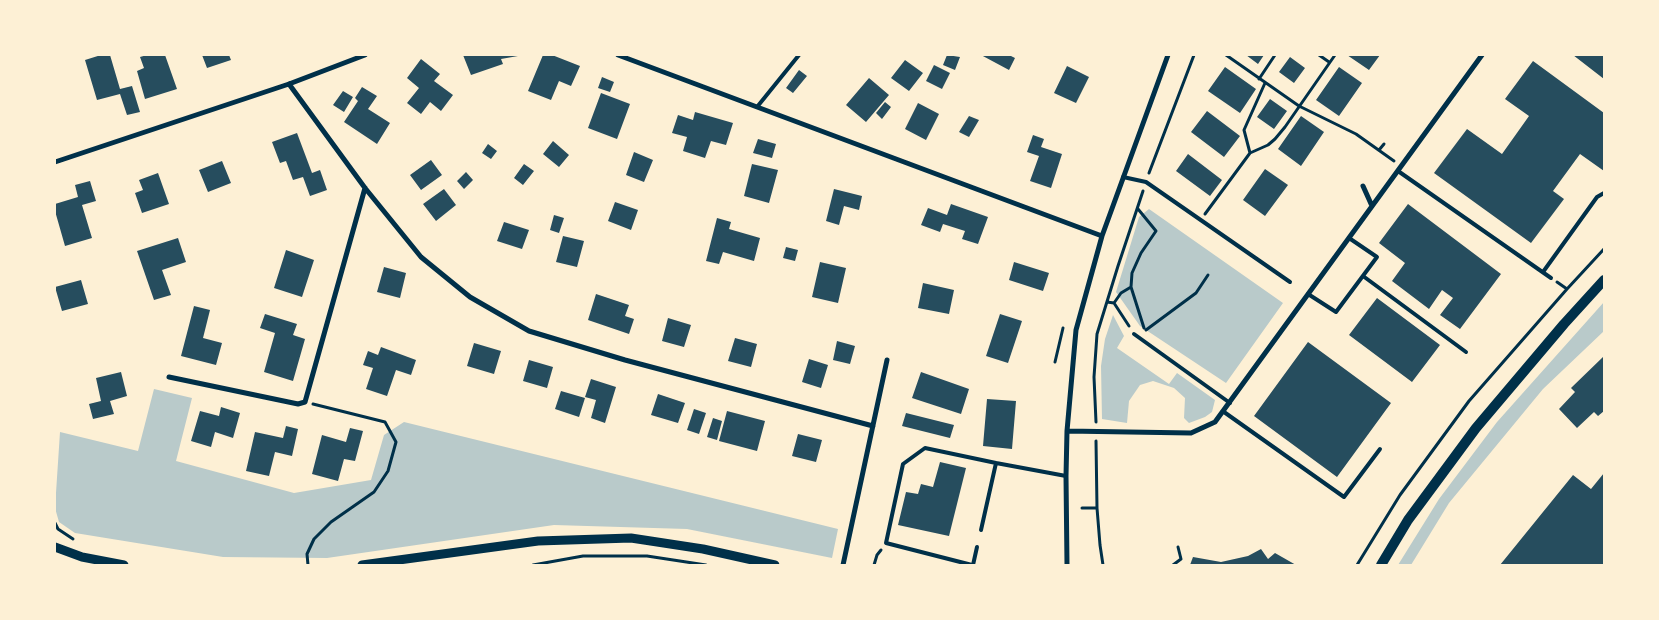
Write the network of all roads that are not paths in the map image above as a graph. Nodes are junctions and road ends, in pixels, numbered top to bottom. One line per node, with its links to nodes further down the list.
1 (365, 55): 6 (street)
2 (618, 55): 7 (street)
3 (799, 55): 7 (lane)
4 (1168, 55): 10 (street)
5 (1482, 55): 9 (street)
6 (289, 84): 8 (street); 12 (street)
7 (757, 107): 15 (street)
8 (55, 162)
9 (1400, 168): 14 (street); 17 (lane)
10 (1123, 177): 15 (street); 21 (lane)
11 (1363, 186): 14 (street)
12 (365, 188): 26 (street); 29 (street)
13 (1604, 193): 17 (lane)
14 (1372, 206): 16 (street)
15 (1102, 236): 30 (street)
16 (1349, 238): 18 (lane); 22 (street)
17 (1543, 272): 19 (lane)
18 (1363, 276): 22 (lane); 24 (lane)
19 (1552, 278)
20 (1604, 280): 43 (main road)
21 (1290, 282)
22 (1308, 294): 27 (street)
23 (1134, 334): 27 (lane)
24 (1466, 352)
25 (887, 360): 29 (street)
26 (169, 377)
27 (1230, 403): 28 (street)
28 (1224, 412): 30 (street); 31 (lane)
29 (873, 426): 40 (street)
30 (1067, 431): 33 (street)
31 (1380, 449)
32 (996, 463): 33 (lane); 34 (lane); 41 (lane)
33 (1066, 476): 42 (street)
34 (981, 530)
35 (55, 547): 37 (street)
36 (977, 547): 41 (lane)
37 (124, 565)
38 (362, 565): 39 (street)
39 (775, 565)
40 (843, 565)
41 (972, 565)
42 (1067, 565)
43 (1380, 565)

